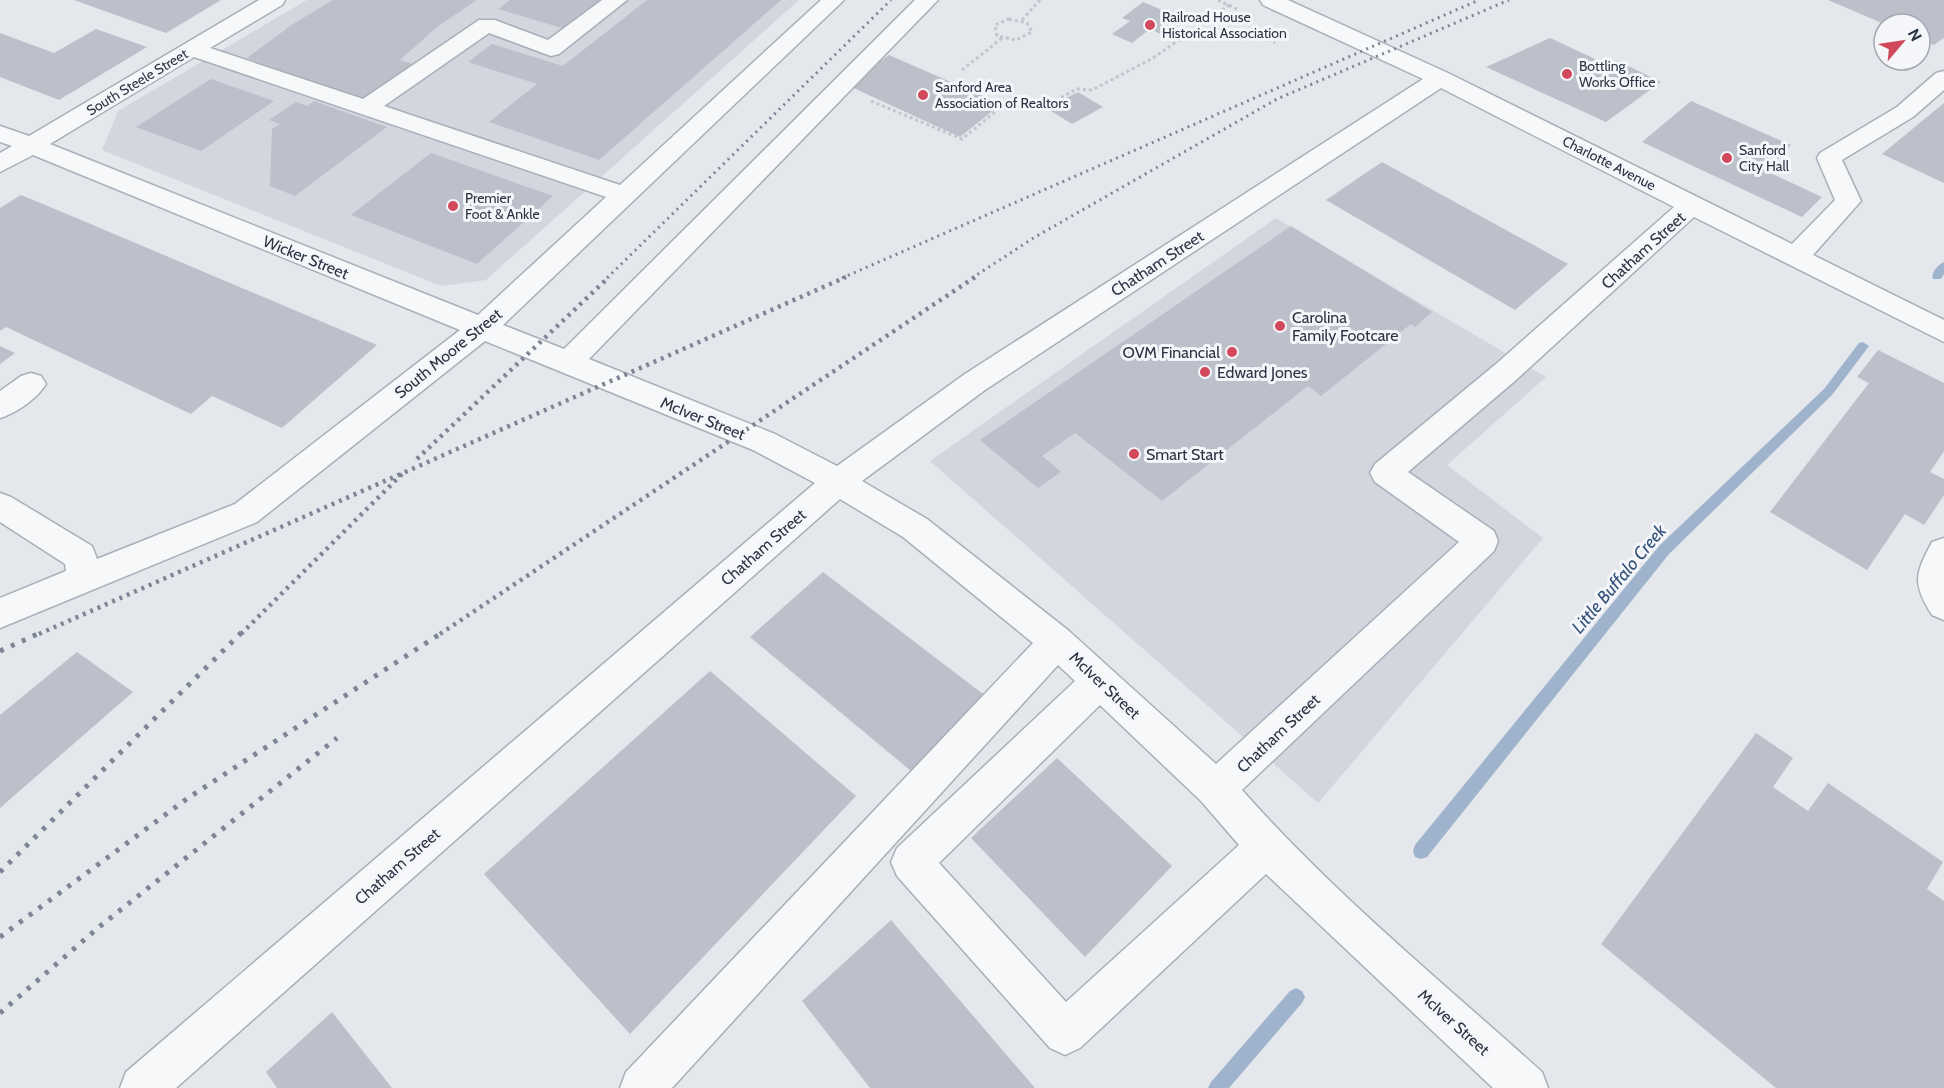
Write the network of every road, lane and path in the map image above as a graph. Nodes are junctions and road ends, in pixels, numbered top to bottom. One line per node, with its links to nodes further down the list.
1 (274, 0): 10 (street, South Steele Street)
2 (616, 0): 15 (street)
3 (833, 0): 19 (street, South Moore Street)
4 (927, 0): 24 (street)
5 (1040, 0): 8 (path)
6 (1271, 0): 12 (street, Charlotte Avenue)
7 (1229, 5): 14 (path)
8 (1022, 20): 9 (path); 9 (path)
9 (1002, 38): 11 (path)
10 (191, 50): 15 (street); 17 (street, South Steele Street)
11 (962, 70)
12 (1440, 78): 20 (street, Charlotte Avenue); 28 (street, Chatham Street)
13 (1944, 78): 21 (street)
14 (863, 97)
15 (366, 108): 19 (street)
16 (0, 132): 17 (street, Wicker Street)
17 (31, 145): 18 (street, South Steele Street); 22 (street, Wicker Street)
18 (0, 164)
19 (625, 195): 22 (street, South Moore Street)
20 (1692, 205): 21 (street, Charlotte Avenue); 36 (street, Chatham Street)
21 (1795, 256): 23 (street, Charlotte Avenue)
22 (481, 328): 24 (street, Wicker Street); 31 (street, South Moore Street)
23 (1944, 332)
24 (569, 362): 25 (street, Wicker Street)
25 (613, 381): 28 (street, McIver Street)
26 (32, 384): 27 (street)
27 (0, 407)
28 (838, 482): 34 (street, McIver Street); 38 (street, Chatham Street)
29 (0, 506): 31 (street)
30 (1944, 552): 32 (street)
31 (85, 579): 33 (street, South Moore Street)
32 (1944, 605)
33 (0, 613)
34 (1058, 642): 35 (street, McIver Street); 39 (street)
35 (1101, 680): 36 (street, McIver Street); 37 (street)
36 (1215, 788): 37 (street, McIver Street)
37 (1266, 847): 40 (street, McIver Street)
38 (142, 1088)
39 (642, 1088)
40 (1526, 1088)

